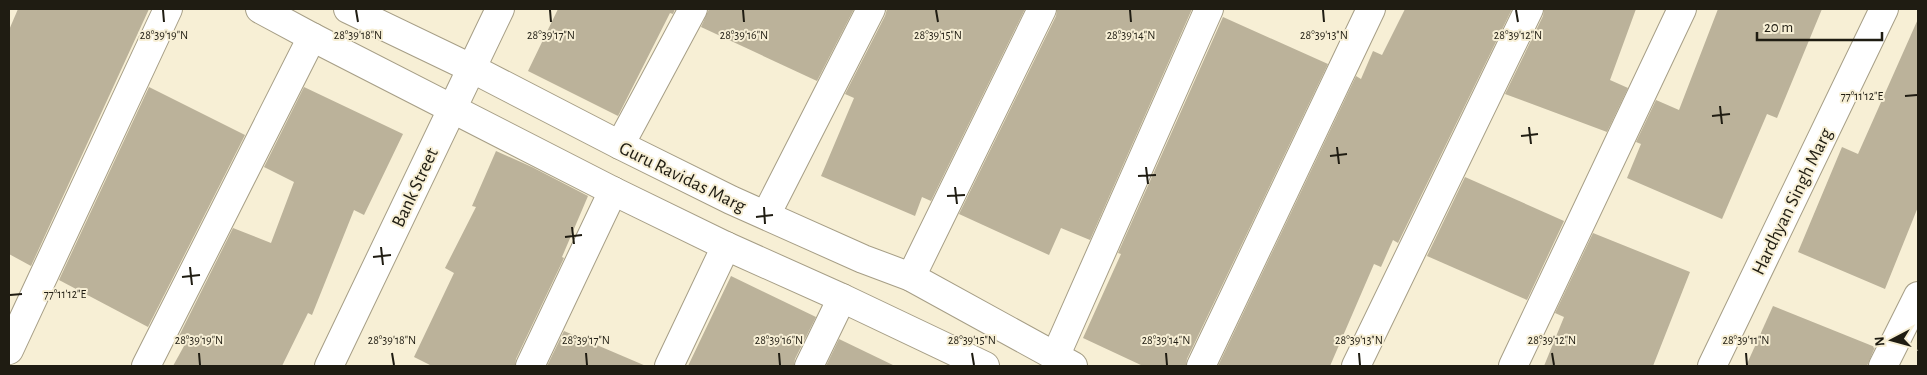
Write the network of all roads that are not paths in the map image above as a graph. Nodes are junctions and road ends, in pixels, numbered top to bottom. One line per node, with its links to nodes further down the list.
1 (168, 9): 23 (street)
2 (260, 9): 13 (street)
3 (348, 9): 14 (street, Guru Ravidas Marg)
4 (500, 9): 14 (street, Bank Street)
5 (693, 9): 16 (street)
6 (871, 9): 18 (street)
7 (1042, 9): 20 (street)
8 (1208, 9): 25 (street)
9 (1371, 9): 32 (street)
10 (1529, 9): 33 (street)
11 (1682, 9): 34 (street)
12 (1884, 9): 35 (street, Hardhyan Singh Marg)
13 (312, 37): 15 (street); 26 (street)
14 (471, 68): 15 (street, Bank Street); 16 (street, Guru Ravidas Marg)
15 (452, 108): 17 (street); 27 (street, Bank Street)
16 (620, 145): 18 (street, Guru Ravidas Marg)
17 (613, 191): 19 (street); 28 (street)
18 (766, 215): 20 (street, Guru Ravidas Marg)
19 (726, 246): 22 (street); 29 (street)
20 (911, 277): 25 (street, Guru Ravidas Marg)
21 (1918, 296): 36 (street)
22 (842, 298): 24 (street); 30 (street)
23 (9, 350)
24 (950, 359): 31 (street)
25 (1064, 362)
26 (146, 366)
27 (330, 366)
28 (530, 366)
29 (669, 366)
30 (809, 366)
31 (985, 366)
32 (1201, 366)
33 (1356, 366)
34 (1513, 366)
35 (1712, 366)
36 (1883, 366)

